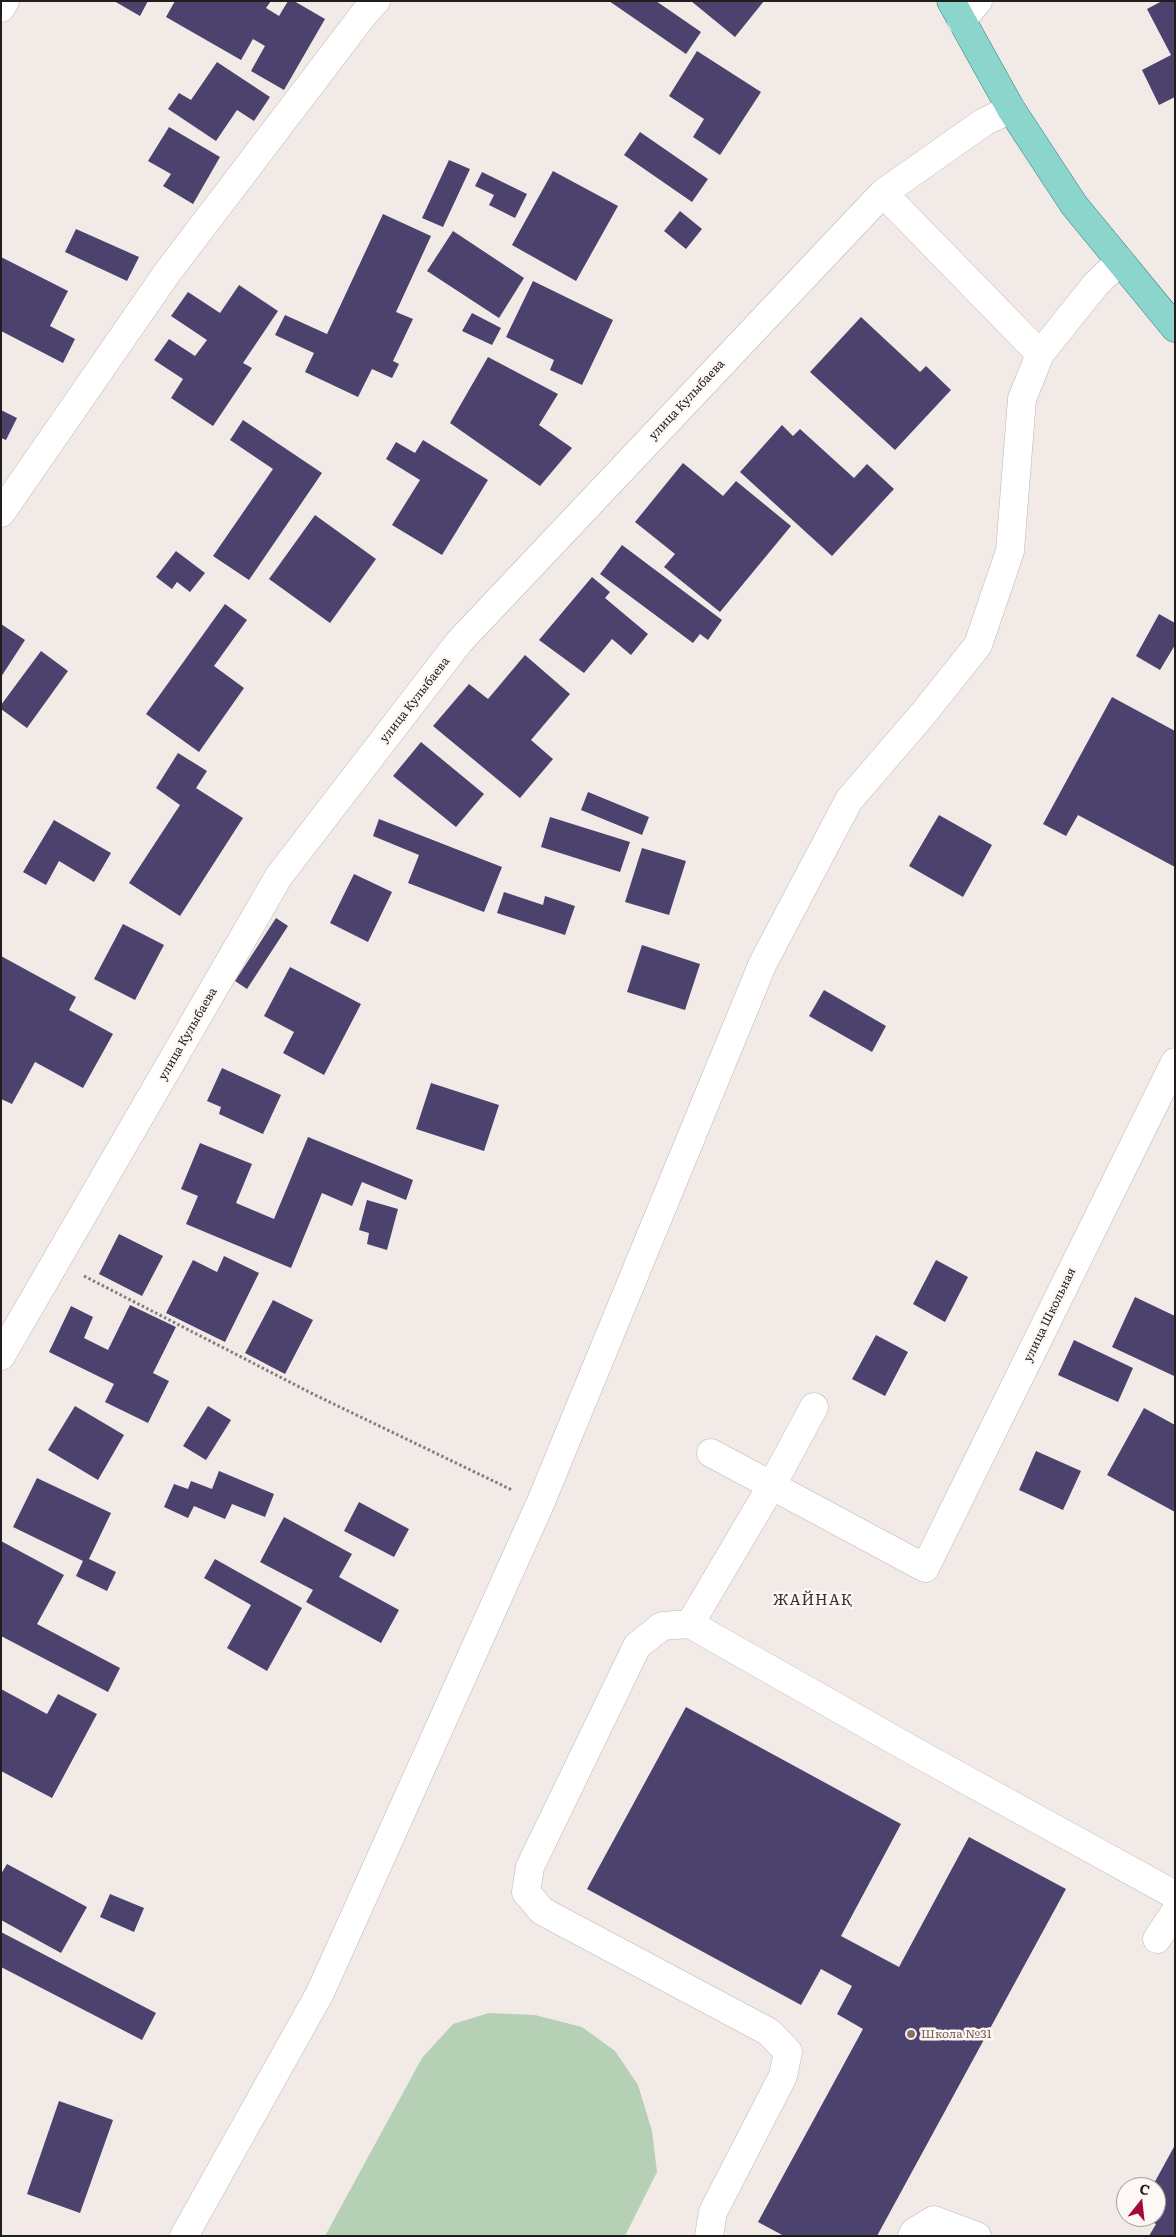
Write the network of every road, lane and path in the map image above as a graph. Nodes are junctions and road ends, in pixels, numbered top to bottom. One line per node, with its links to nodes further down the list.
1 (5, 1): 3 (street)
2 (376, 1): 10 (street)
3 (1, 8)
4 (964, 8): 5 (main road)
5 (1011, 109): 6 (street, улица Кулыбаева); 7 (main road)
6 (882, 193): 9 (street); 12 (street, улица Кулыбаева)
7 (1120, 261): 8 (main road); 9 (street)
8 (1171, 324)
9 (1040, 354): 17 (street)
10 (1, 513)
11 (1175, 1062): 16 (street, улица Школьная)
12 (56, 1262): 13 (street, улица Кулыбаева); 17 (path)
13 (1, 1356)
14 (814, 1407): 16 (street)
15 (711, 1454): 16 (street)
16 (772, 1485): 18 (street)
17 (540, 1504): 22 (street)
18 (690, 1624): 19 (street); 23 (street)
19 (1175, 1896)
20 (1175, 1912): 21 (street)
21 (1157, 1939)
22 (184, 2236)
23 (709, 2236)
24 (912, 2236): 25 (street)
25 (977, 2236)

